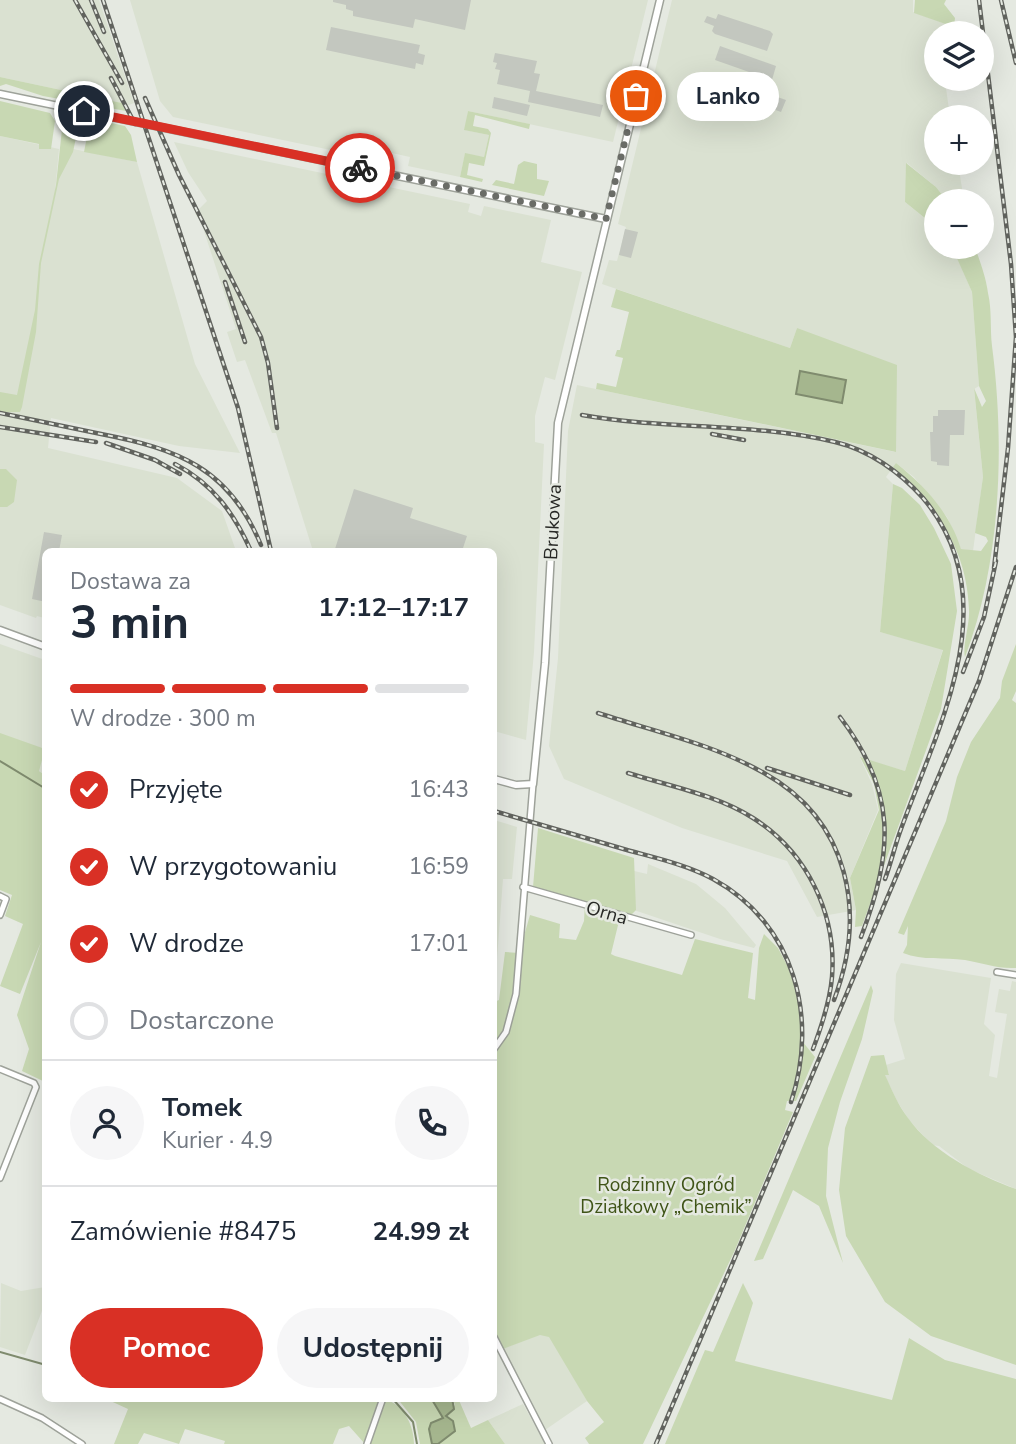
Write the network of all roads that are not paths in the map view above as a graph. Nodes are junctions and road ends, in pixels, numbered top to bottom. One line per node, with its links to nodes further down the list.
1 (660, 0): 3 (street, Brukowa)
2 (0, 94): 3 (street)
3 (606, 219): 7 (street, Brukowa)
4 (0, 630): 5 (street)
5 (42, 645)
6 (497, 780): 7 (street)
7 (533, 784): 8 (street, Brukowa)
8 (523, 887): 11 (street, Orna); 14 (street, Brukowa)
9 (3, 898): 10 (street)
10 (0, 915)
11 (691, 935)
12 (997, 972): 13 (street)
13 (1016, 975)
14 (497, 1045)
15 (0, 1069): 17 (street)
16 (0, 1155): 17 (street)
17 (8, 1158): 18 (street)
18 (0, 1178)
19 (497, 1343): 24 (street)
20 (0, 1399): 22 (street)
21 (382, 1402): 23 (street)
22 (82, 1444)
23 (367, 1444)
24 (549, 1444)

